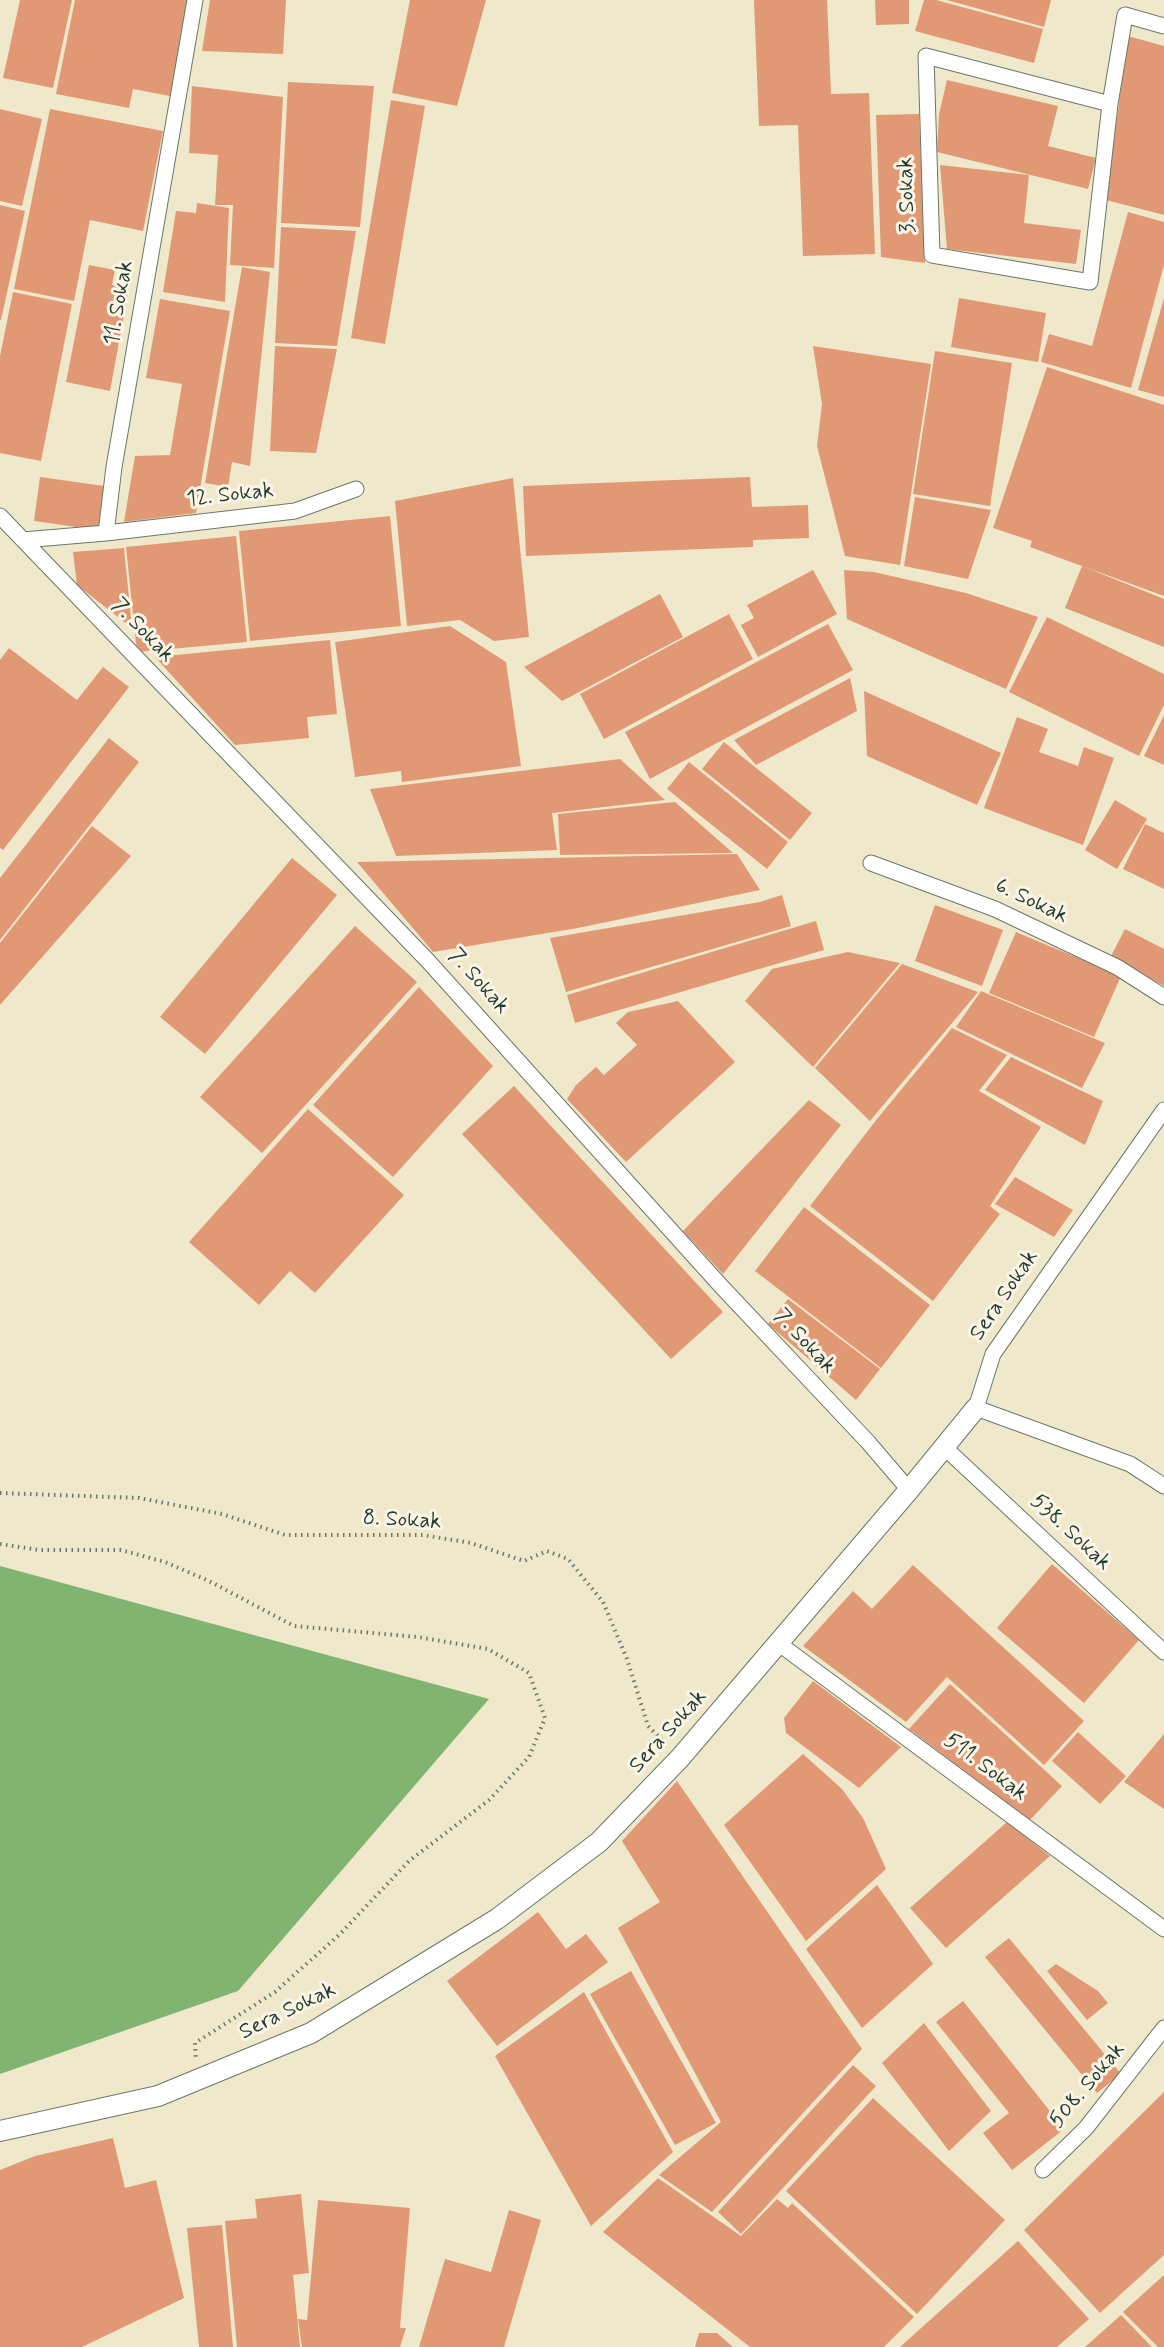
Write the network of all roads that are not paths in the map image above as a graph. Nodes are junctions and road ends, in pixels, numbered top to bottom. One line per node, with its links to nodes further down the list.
1 (195, 0): 6 (street, 11. Sokak)
2 (1164, 26): 3 (street, 3. Sokak)
3 (1110, 104): 3 (street, 3. Sokak)
4 (356, 489): 6 (street, 12. Sokak)
5 (0, 516): 7 (street, 7. Sokak)
6 (106, 533): 7 (street)
7 (22, 540): 14 (street, 7. Sokak)
8 (872, 863): 9 (street, 6. Sokak)
9 (1164, 997)
10 (1164, 1110): 11 (street, Sera Sokak)
11 (976, 1408): 12 (street, Sera Sokak); 13 (street)
12 (944, 1447): 14 (street, Sera Sokak); 16 (street, 538. Sokak)
13 (1164, 1486)
14 (909, 1490): 15 (street, Sera Sokak)
15 (778, 1643): 17 (street, 511. Sokak); 19 (street, Sera Sokak)
16 (1164, 1652)
17 (1164, 1929)
18 (1164, 2028): 20 (street, 508. Sokak)
19 (0, 2131)
20 (1042, 2170)

